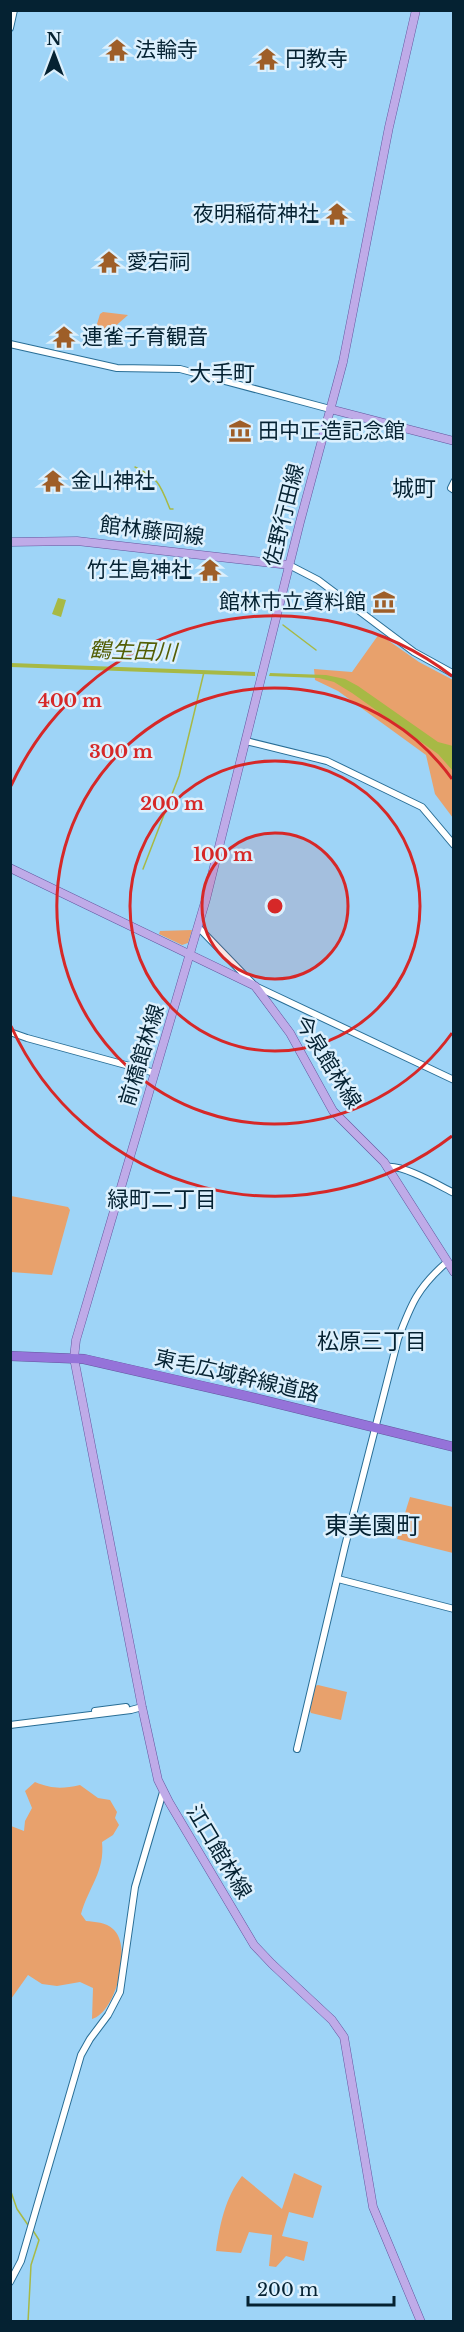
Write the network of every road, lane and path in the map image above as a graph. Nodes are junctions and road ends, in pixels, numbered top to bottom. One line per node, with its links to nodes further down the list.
1 (14, 10): 3 (street)
2 (416, 10): 5 (main road, 佐野行田線)
3 (10, 28)
4 (10, 344): 5 (street)
5 (330, 409): 6 (main road); 10 (main road, 佐野行田線)
6 (453, 441)
7 (453, 482): 8 (street)
8 (453, 490)
9 (10, 542): 10 (main road, 館林藤岡線)
10 (289, 566): 11 (street); 12 (main road, 佐野行田線)
11 (453, 674)
12 (246, 741): 13 (street); 15 (main road, 佐野行田線)
13 (453, 845)
14 (10, 867): 16 (main road)
15 (199, 928): 16 (main road, 佐野行田線); 17 (street)
16 (191, 956): 17 (main road, 今泉館林線); 19 (main road, 前橋館林線)
17 (255, 986): 20 (street); 21 (main road, 今泉館林線)
18 (10, 1032): 19 (street)
19 (155, 1073): 27 (main road, 前橋館林線)
20 (453, 1080)
21 (387, 1167): 22 (street); 23 (main road, 今泉館林線)
22 (453, 1193)
23 (447, 1262): 24 (main road, 今泉館林線); 28 (street)
24 (453, 1272)
25 (10, 1351): 27 (highway, 東毛広域幹線道路)
26 (10, 1356): 27 (highway, 東毛広域幹線道路)
27 (74, 1356): 28 (highway, 東毛広域幹線道路); 33 (main road, 江口館林線)
28 (376, 1425): 29 (highway, 東毛広域幹線道路); 30 (highway, 東毛広域幹線道路); 31 (street)
29 (453, 1441)
30 (453, 1447)
31 (338, 1579): 32 (street); 35 (street)
32 (453, 1609)
33 (142, 1707): 34 (street); 36 (main road, 江口館林線)
34 (10, 1725)
35 (297, 1749)
36 (163, 1792): 37 (street); 38 (main road, 江口館林線)
37 (10, 2282)
38 (421, 2322)

